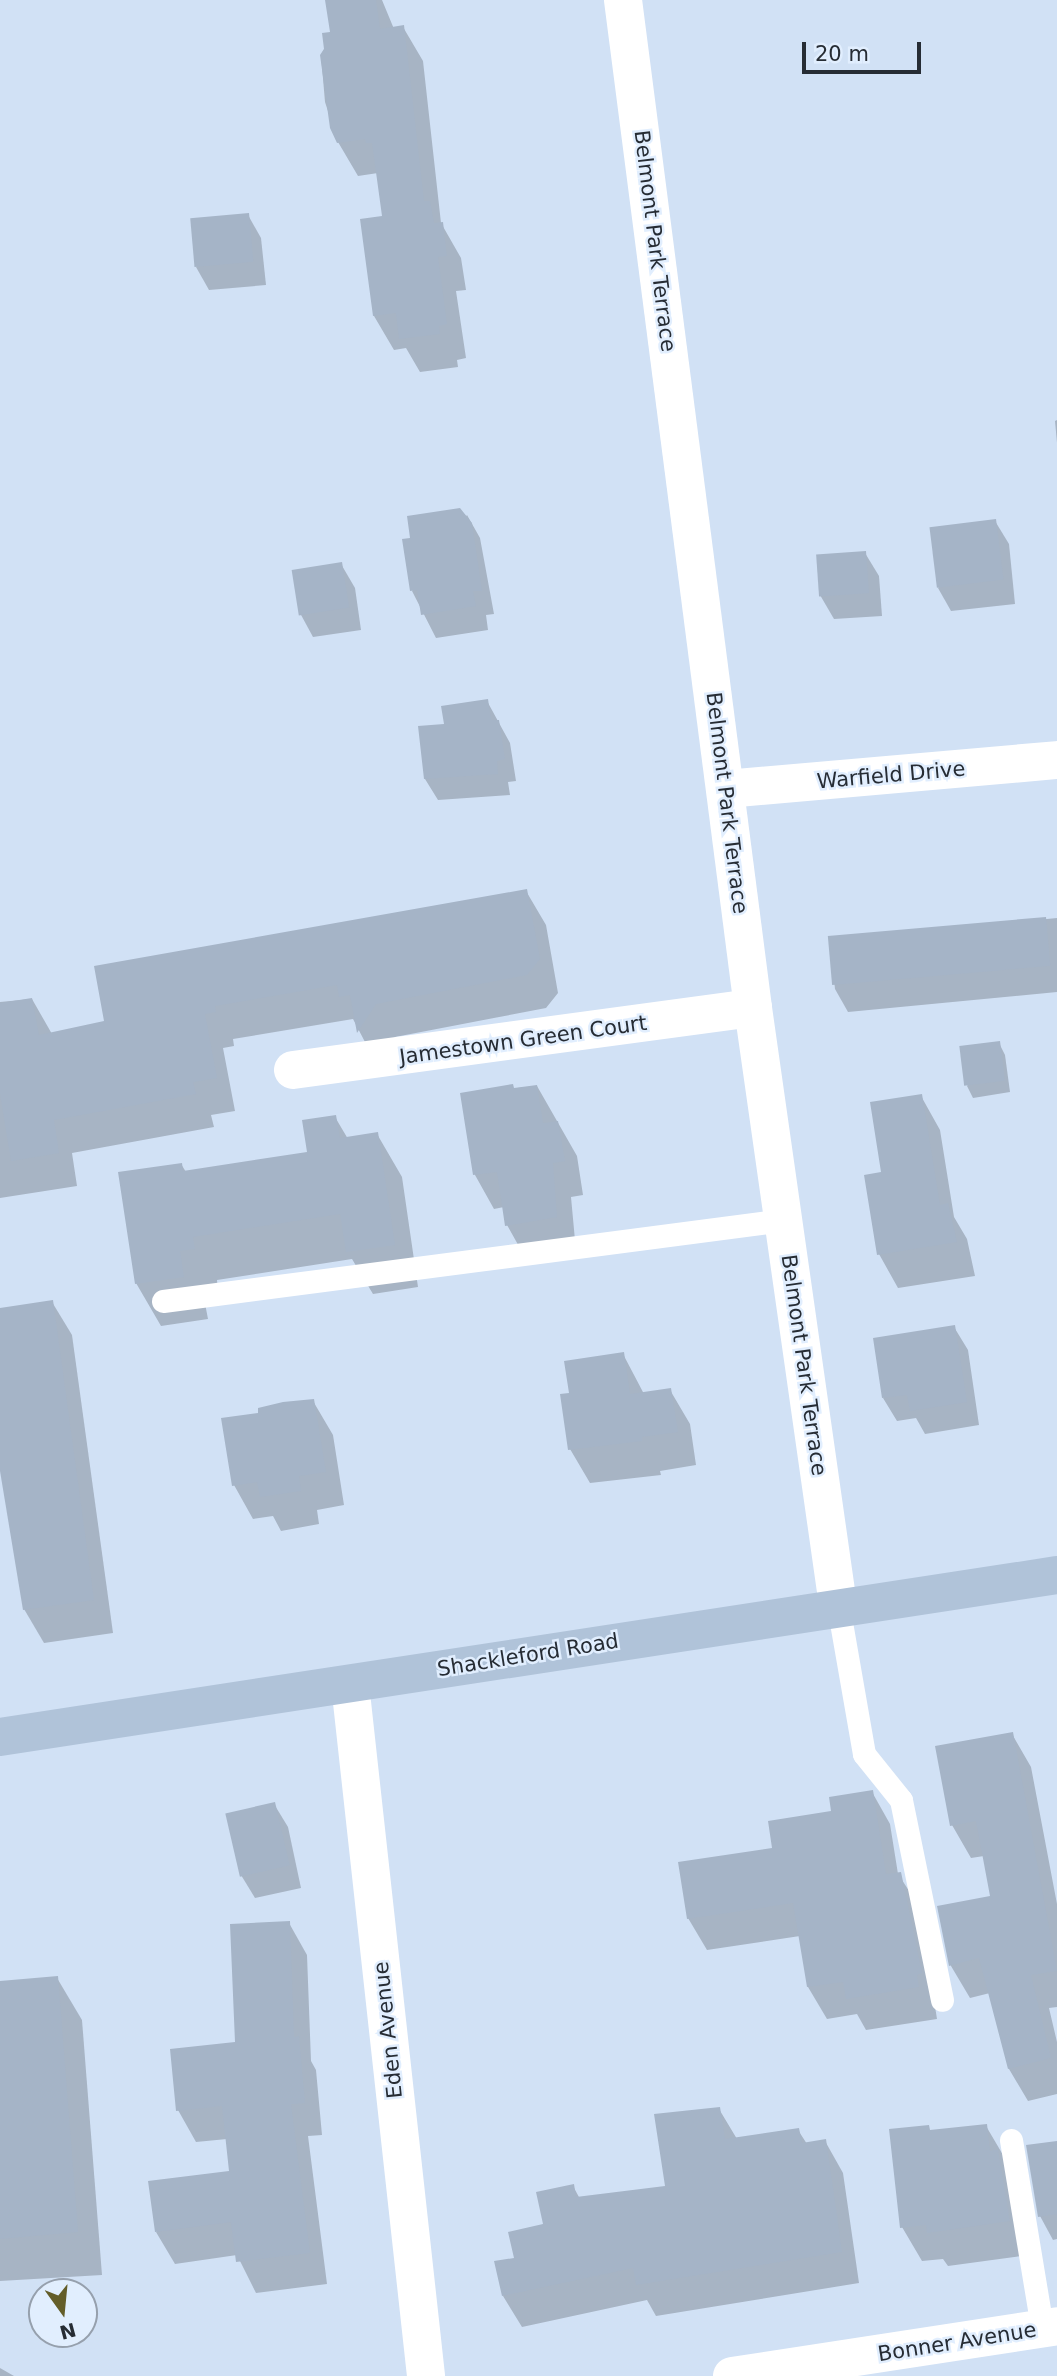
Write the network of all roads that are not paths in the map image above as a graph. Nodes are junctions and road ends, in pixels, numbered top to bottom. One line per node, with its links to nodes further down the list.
1 (624, 0): 3 (street, Belmont Park Terrace)
2 (1057, 761): 3 (street, Warfield Drive)
3 (726, 789): 4 (street, Belmont Park Terrace)
4 (753, 1008): 5 (street, Jamestown Green Court); 6 (street, Belmont Park Terrace)
5 (293, 1070)
6 (784, 1220): 7 (lane); 9 (street, Belmont Park Terrace)
7 (163, 1301)
8 (1057, 1575): 9 (street, Shackleford Road)
9 (838, 1605): 10 (street, Shackleford Road); 12 (lane)
10 (350, 1684): 11 (street, Shackleford Road); 15 (street, Eden Avenue)
11 (0, 1737)
12 (942, 2000)
13 (1011, 2140): 14 (lane)
14 (1049, 2327): 16 (street, Bonner Avenue)
15 (426, 2376)
16 (732, 2376)

